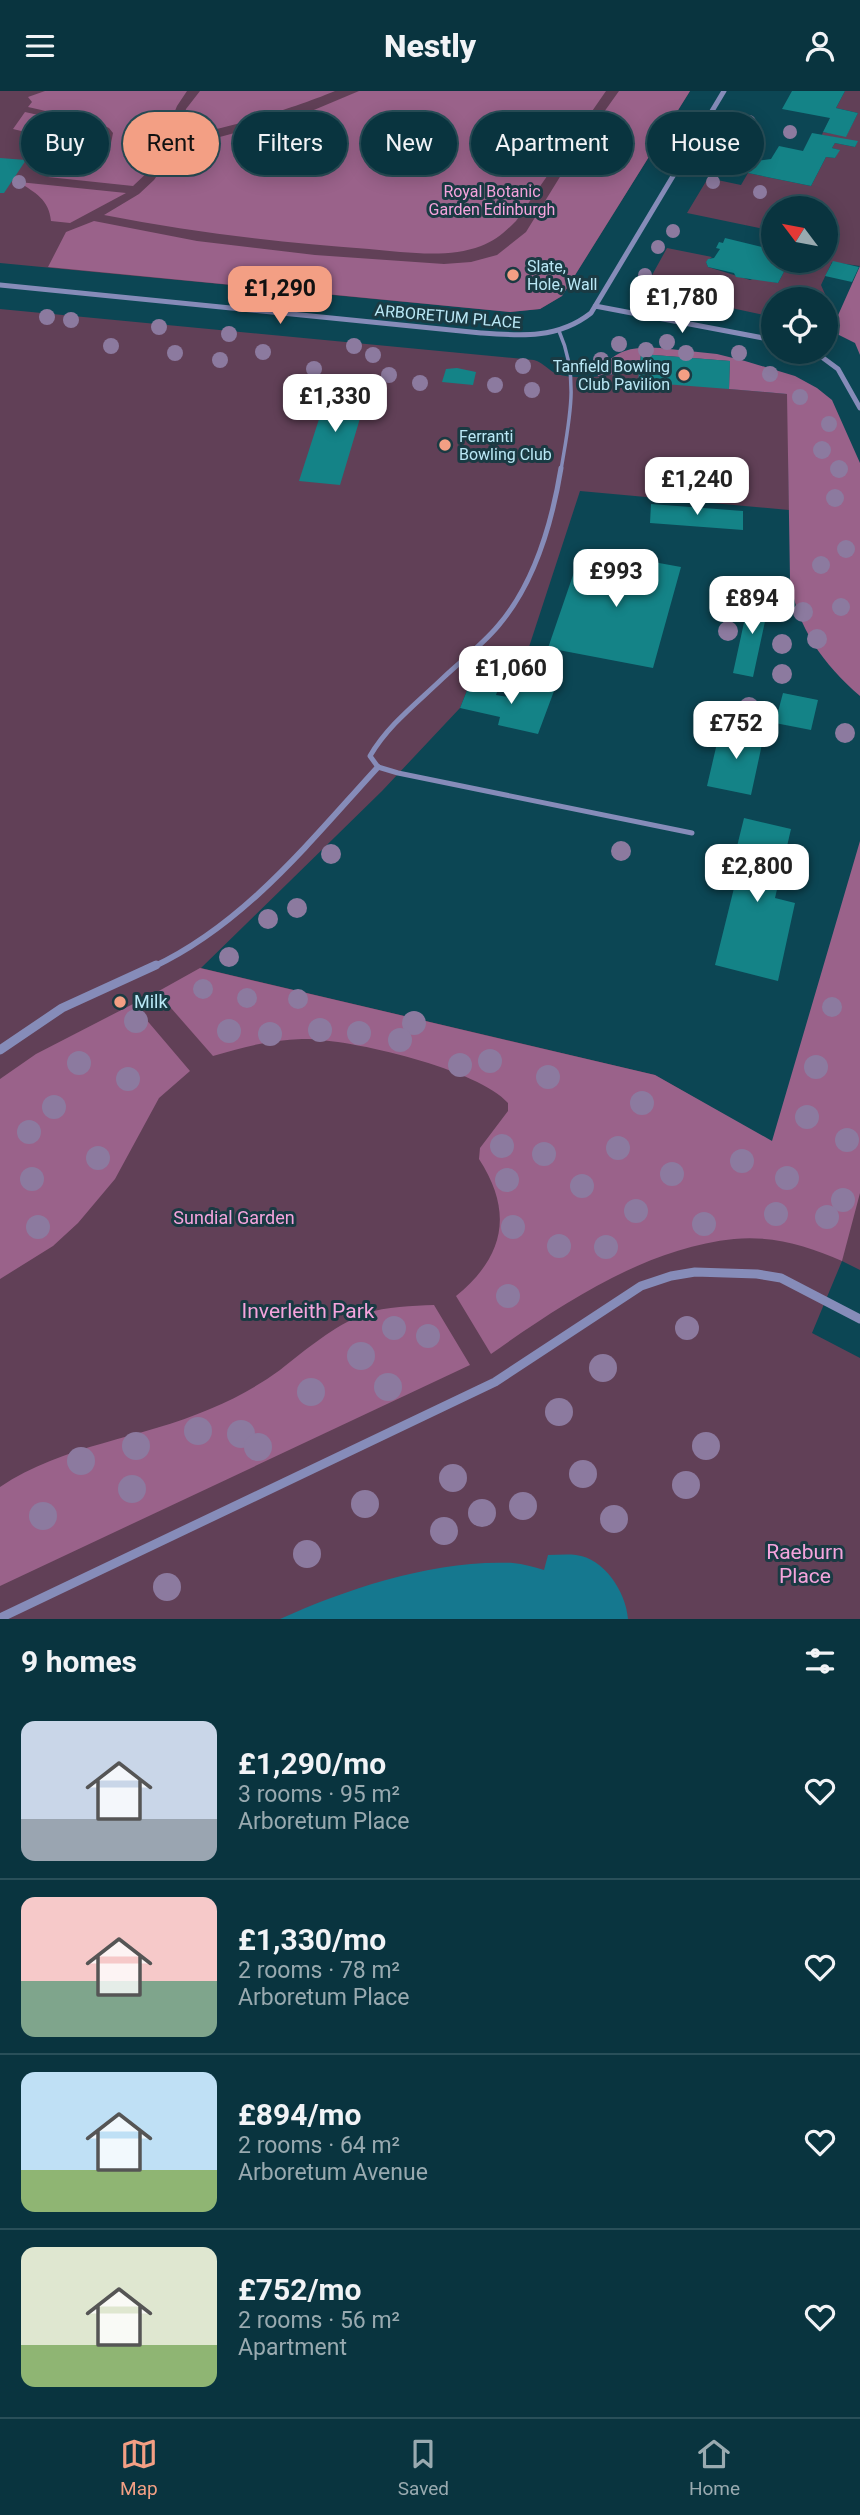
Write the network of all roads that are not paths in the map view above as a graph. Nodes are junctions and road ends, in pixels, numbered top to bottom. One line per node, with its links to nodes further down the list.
1 (724, 91): 3 (street)
2 (0, 285): 4 (street, ARBORETUM PLACE)
3 (595, 306): 4 (street, ARBORETUM PLACE); 5 (street)
4 (559, 331): 8 (lane)
5 (761, 338)
6 (835, 364): 7 (street)
7 (860, 408)
8 (378, 767): 9 (lane); 10 (street)
9 (692, 833)
10 (0, 1050)
11 (860, 1319): 12 (street)
12 (0, 1618)

